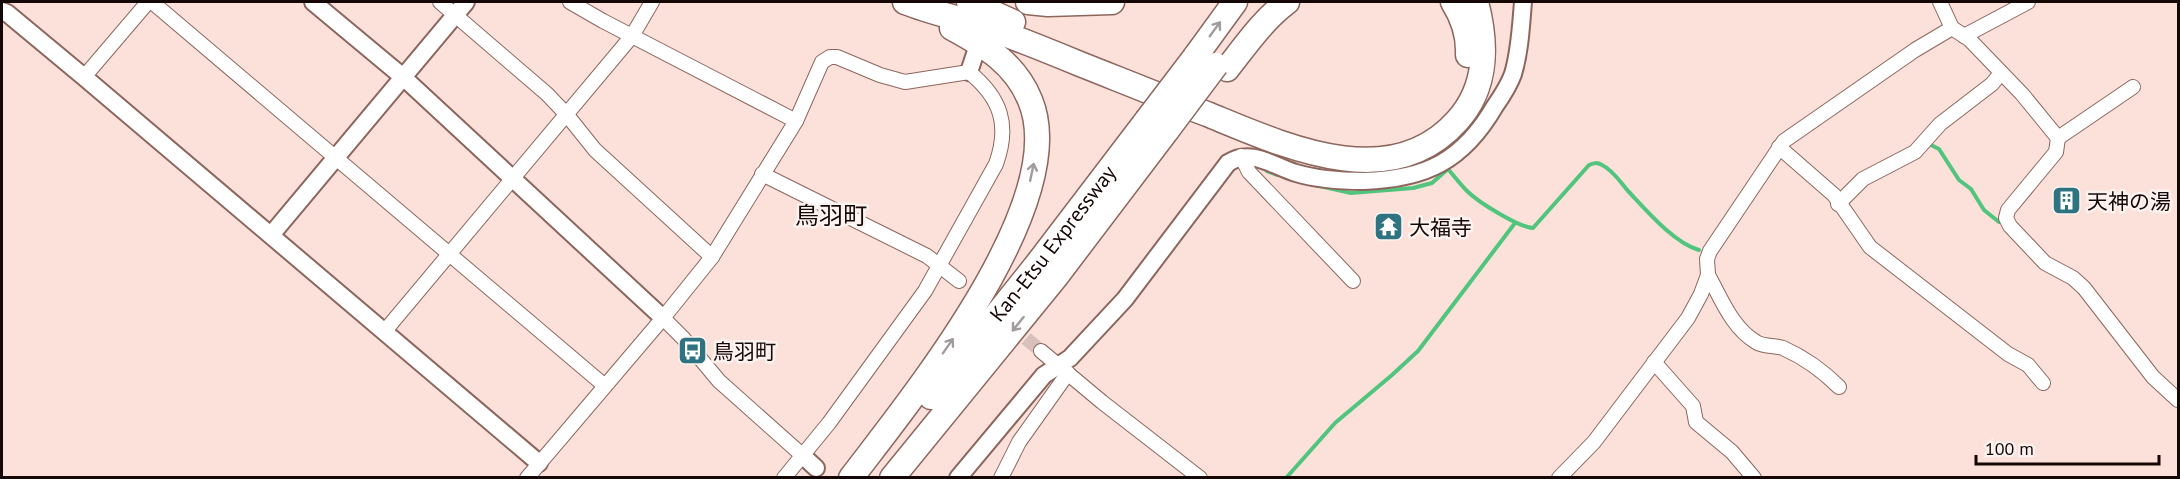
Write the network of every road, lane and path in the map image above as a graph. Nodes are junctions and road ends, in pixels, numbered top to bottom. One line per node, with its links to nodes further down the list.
1 (150, 2): 28 (street); 37 (street)
2 (313, 2): 29 (street)
3 (440, 2): 20 (street)
4 (466, 2): 20 (street)
5 (570, 2): 22 (street)
6 (652, 2): 22 (street)
7 (969, 2): 13 (highway)
8 (1028, 2): 9 (highway)
9 (1112, 2)
10 (1235, 2): 25 (highway, Kan-Etsu Expressway, one-way to 10)
11 (1262, 2): 25 (highway, Kan-Etsu Expressway)
12 (1287, 2): 25 (highway)
13 (1453, 2)
14 (1476, 2): 18 (highway)
15 (1523, 2): 36 (street)
16 (1940, 2): 21 (street)
17 (2028, 2): 23 (street)
18 (907, 3): 62 (highway, one-way to 18)
19 (2, 11): 28 (street)
20 (455, 15): 29 (street); 31 (street)
21 (1952, 28): 23 (street); 35 (street)
22 (632, 36): 31 (street); 32 (street)
23 (1964, 36): 27 (street)
24 (976, 51): 26 (street)
25 (1213, 64): 33 (highway, Kan-Etsu Expressway, bridge); 33 (highway)
26 (969, 72): 32 (street); 44 (street)
27 (2001, 73): 34 (street); 40 (street)
28 (84, 76): 41 (street)
29 (403, 77): 37 (street); 39 (street)
30 (2133, 87): 34 (street)
31 (567, 115): 39 (street); 43 (street)
32 (796, 121): 38 (street)
33 (1165, 127): 63 (highway, Kan-Etsu Expressway); 64 (highway, Kan-Etsu Expressway, one-way to 64)
34 (2058, 138): 56 (street)
35 (1779, 147): 40 (street); 45 (street)
36 (1241, 156): 46 (street); 52 (street)
37 (337, 158): 41 (street); 42 (street)
38 (762, 174): 43 (street); 44 (street)
39 (513, 179): 42 (street); 48 (street)
40 (1838, 204): 53 (street)
41 (271, 235): 49 (street)
42 (450, 253): 49 (street); 54 (street)
43 (712, 257): 48 (street)
44 (940, 265): 47 (street); 57 (street)
45 (1708, 275): 51 (street); 55 (street)
46 (1353, 280)
47 (959, 281)
48 (663, 318): 54 (street); 57 (street)
49 (384, 332): 58 (street)
50 (1041, 351): 52 (street)
51 (1654, 362): 68 (street); 69 (street)
52 (1063, 370): 65 (street); 66 (street); 67 (street)
53 (2043, 383)
54 (605, 386): 58 (street)
55 (1839, 387)
56 (2178, 400)
57 (802, 455): 59 (street); 61 (street)
58 (539, 463): 60 (street)
59 (816, 468)
60 (527, 477)
61 (784, 477)
62 (850, 477)
63 (864, 477)
64 (892, 477)
65 (958, 477)
66 (1001, 477)
67 (1200, 477)
68 (1558, 477)
69 (1754, 477)

